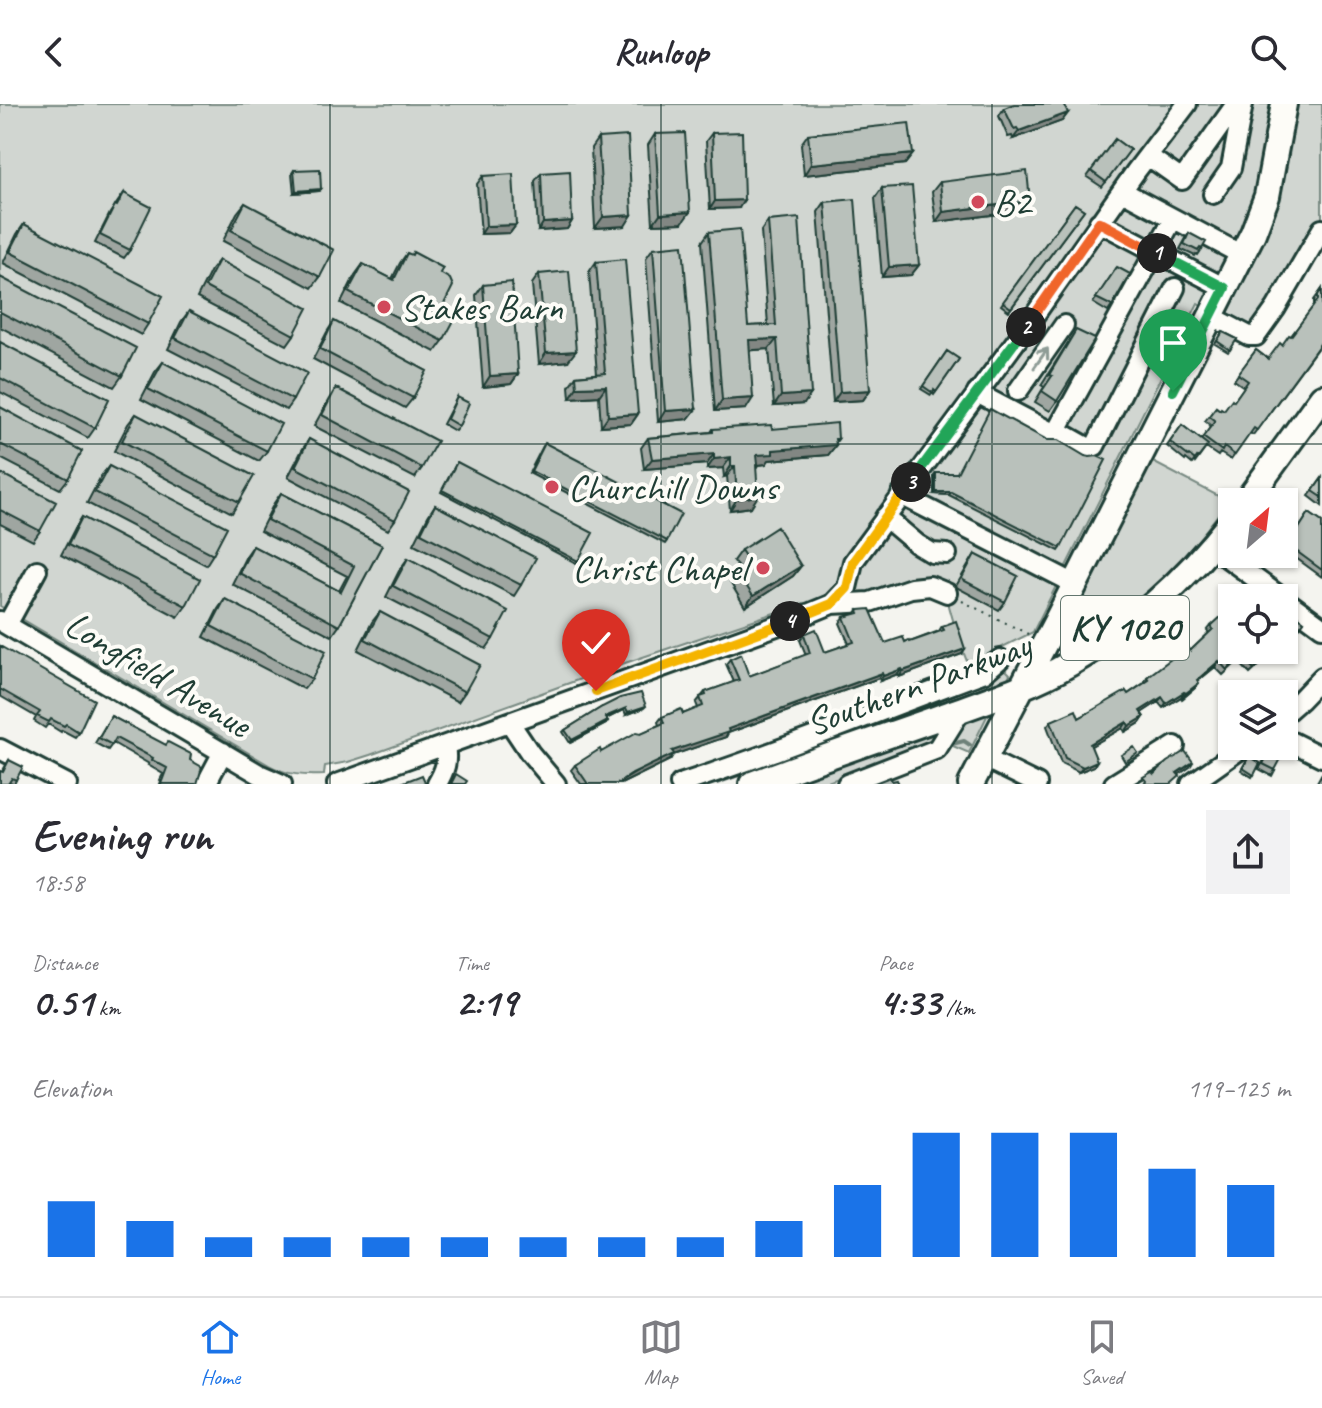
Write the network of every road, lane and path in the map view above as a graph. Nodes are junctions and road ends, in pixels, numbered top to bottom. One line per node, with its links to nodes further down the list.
1 (1187, 104): 5 (street)
2 (1236, 104): 5 (street)
3 (1243, 104): 7 (street)
4 (1284, 104): 12 (main road)
5 (1148, 156): 6 (street)
6 (1122, 191): 8 (street); 9 (street)
7 (1213, 194)
8 (1173, 219): 11 (street); 12 (street)
9 (1099, 222): 11 (street); 15 (street)
10 (1322, 229): 16 (street)
11 (1155, 252): 13 (street); 14 (street)
12 (1242, 255): 14 (main road)
13 (1136, 287): 17 (street); 23 (street)
14 (1225, 288): 16 (main road)
15 (1039, 308): 17 (street); 18 (street)
16 (1211, 316): 31 (main road)
17 (1084, 335): 19 (street, one-way to 17); 23 (street)
18 (993, 372): 19 (street); 20 (street)
19 (1018, 391): 22 (street)
20 (977, 393): 22 (street); 25 (street)
21 (1322, 397): 24 (main road)
22 (1006, 408): 23 (street)
23 (1057, 430)
24 (1256, 488)
25 (901, 495): 26 (street); 31 (street)
26 (885, 517): 29 (street); 34 (street)
27 (1218, 538): 28 (main road, KY 1020)
28 (1211, 546): 32 (street); 41 (main road, Southern Parkway / KY 1020)
29 (947, 554)
30 (37, 570): 36 (street)
31 (1075, 584): 41 (main road)
32 (1263, 584)
33 (947, 593): 34 (street); 38 (path)
34 (832, 604): 45 (street)
35 (1298, 610): 37 (street)
36 (3, 623): 51 (street, Longfield Avenue)
37 (1322, 627)
38 (1033, 636)
39 (1000, 659): 61 (street)
40 (1322, 677): 42 (street)
41 (1022, 685): 43 (main road, Southern Parkway / KY 1020); 53 (main road)
42 (1298, 702)
43 (962, 709): 62 (main road, Southern Parkway / KY 1020); 63 (street)
44 (486, 710): 46 (street)
45 (510, 723): 46 (street); 60 (street)
46 (491, 729): 48 (street)
47 (1298, 745): 52 (street)
48 (445, 746): 58 (street); 59 (street)
49 (1175, 746): 66 (street)
50 (0, 749): 55 (street)
51 (223, 752): 56 (street); 57 (street, Longfield Avenue)
52 (1322, 757)
53 (984, 758): 64 (main road); 65 (street)
54 (1225, 760): 67 (street)
55 (67, 784)
56 (206, 784)
57 (282, 784)
58 (337, 784)
59 (437, 784)
60 (556, 784)
61 (680, 784)
62 (752, 784)
63 (847, 784)
64 (971, 784)
65 (1037, 784)
66 (1114, 784)
67 (1191, 784)

